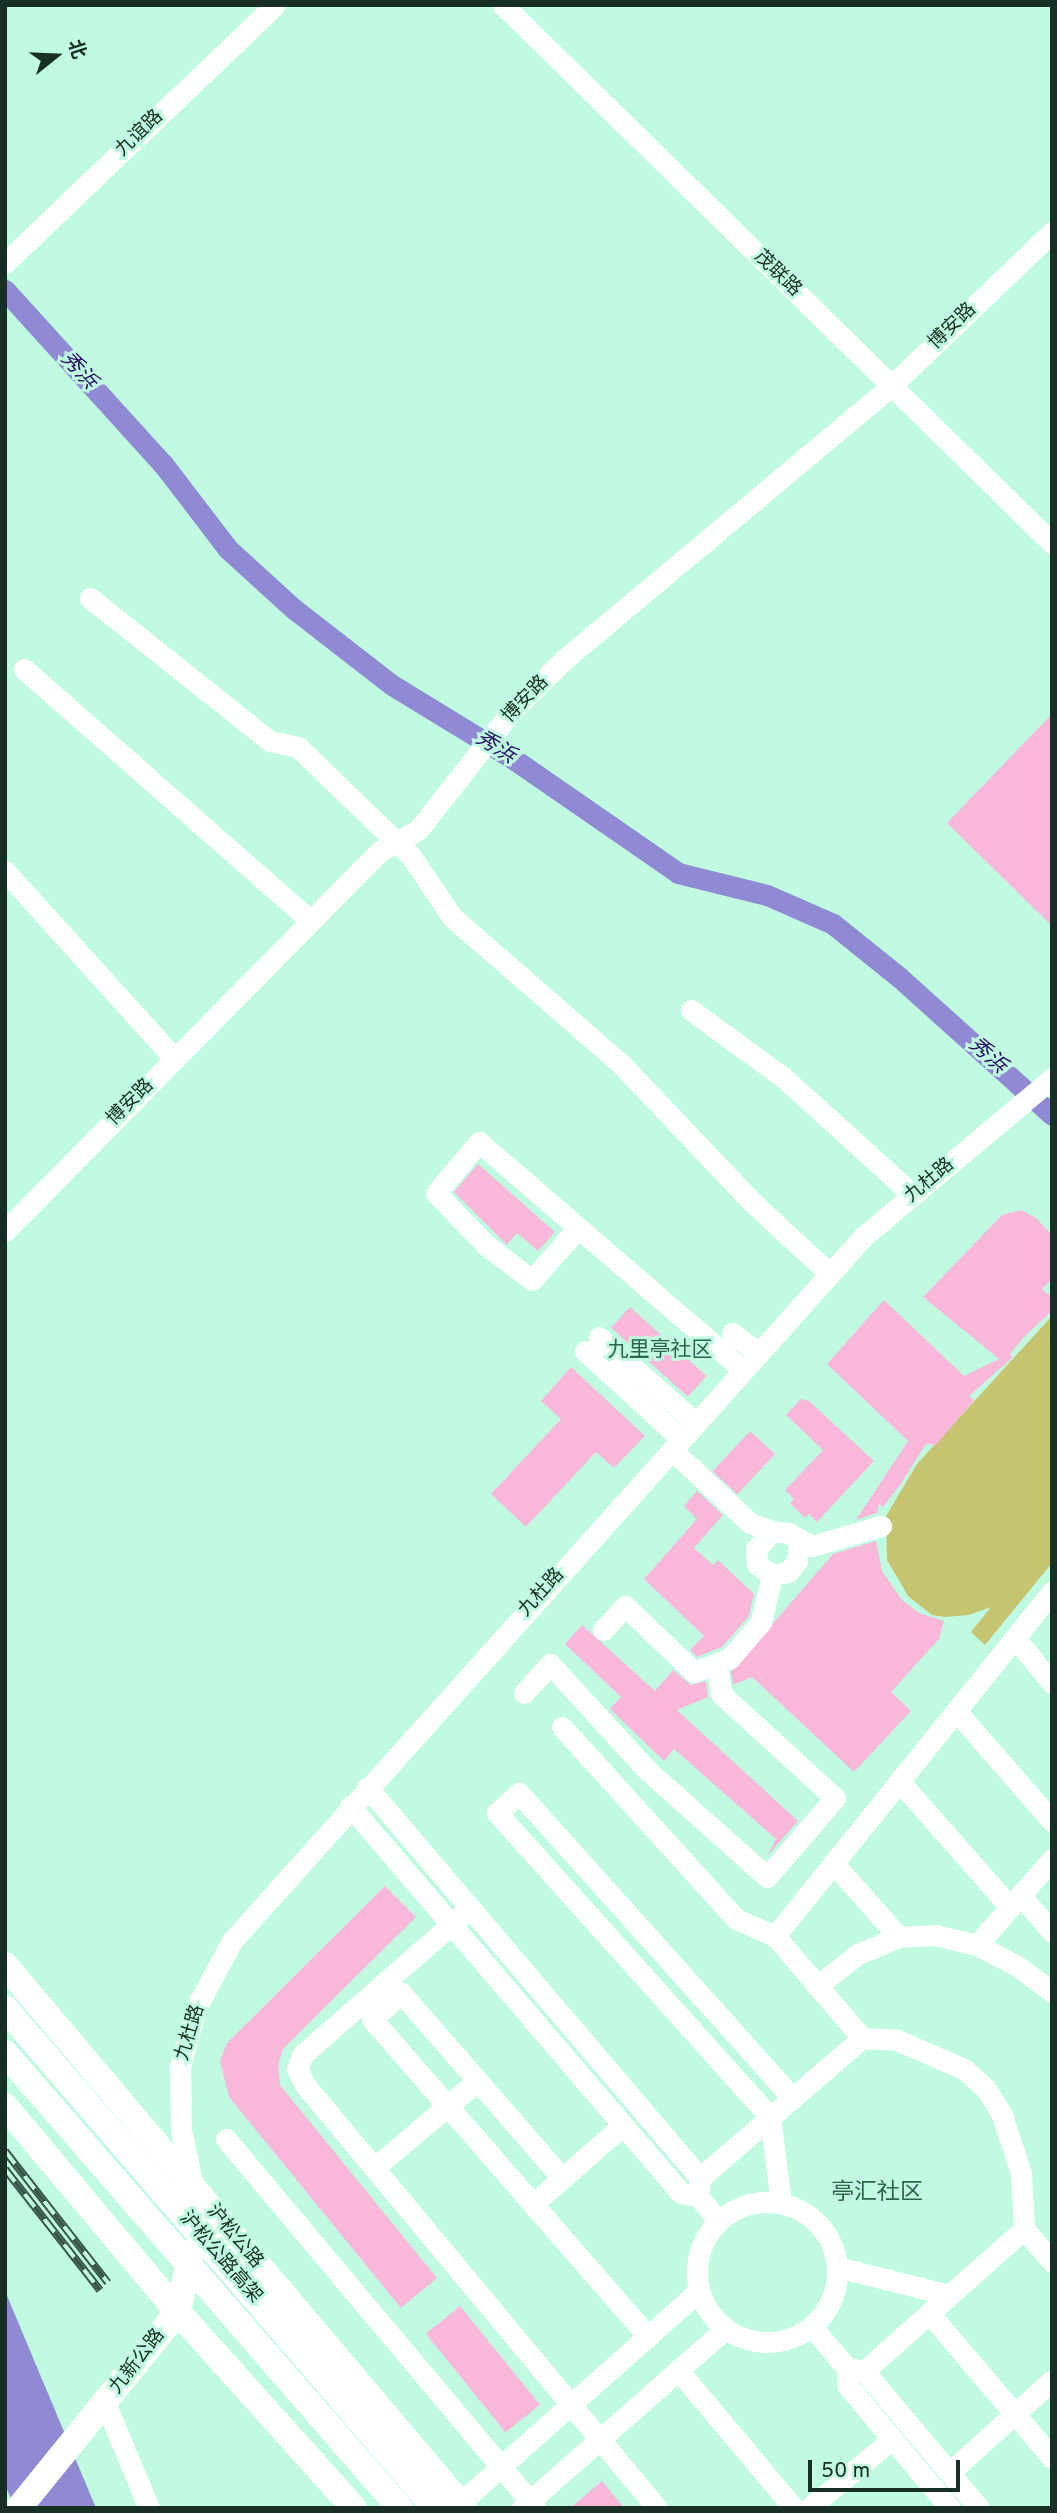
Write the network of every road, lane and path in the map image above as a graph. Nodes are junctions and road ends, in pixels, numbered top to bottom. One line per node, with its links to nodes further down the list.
1 (275, 5): 4 (street, 九谊路)
2 (503, 5): 5 (street, 茂联路)
3 (1052, 232): 5 (street, 博安路)
4 (9, 259)
5 (891, 386): 6 (street, 茂联路); 9 (street, 博安路)
6 (1052, 543)
7 (90, 598): 9 (street)
8 (24, 669): 11 (street)
9 (396, 842): 11 (street, 博安路); 18 (street)
10 (5, 871): 13 (street)
11 (311, 921): 13 (street, 博安路)
12 (691, 1010): 15 (street)
13 (175, 1059): 17 (street, 博安路)
14 (1052, 1078): 15 (street, 九杜路)
15 (913, 1195): 18 (street, 九杜路)
16 (579, 1228): 16 (street); 21 (street)
17 (5, 1231)
18 (830, 1274): 20 (street, 九杜路)
19 (733, 1333): 20 (street)
20 (759, 1353): 21 (street, 九杜路)
21 (743, 1370): 22 (street, 九杜路)
22 (696, 1423): 23 (street, 九杜路); 23 (street)
23 (672, 1449): 25 (street); 27 (street); 38 (street, 九杜路)
24 (881, 1526): 26 (street)
25 (772, 1531): 26 (street); 27 (street)
26 (799, 1542): 28 (street)
27 (756, 1549): 28 (street)
28 (772, 1575): 32 (street)
29 (1052, 1592): 31 (street)
30 (603, 1630): 32 (street)
31 (1015, 1638): 33 (street); 35 (street)
32 (717, 1663): 34 (street)
33 (1052, 1683)
34 (524, 1693)
35 (956, 1711): 37 (street); 40 (street)
36 (562, 1727): 47 (street)
37 (900, 1781): 42 (street); 43 (street)
38 (367, 1787): 39 (street, 九杜路); 44 (street)
39 (350, 1807): 45 (street); 66 (street, 九杜路)
40 (1052, 1821)
41 (1052, 1859): 43 (street)
42 (834, 1863): 47 (street); 48 (street)
43 (1015, 1901): 46 (street); 49 (street)
44 (470, 1908): 45 (street); 65 (street)
45 (451, 1925): 61 (street); 63 (street)
46 (1052, 1932)
47 (775, 1936): 51 (street)
48 (899, 1937): 49 (street); 51 (street)
49 (977, 1945): 52 (street)
50 (5, 1965): 66 (main road, 沪松公路)
51 (817, 1986): 54 (street)
52 (1052, 1992)
53 (5, 2008): 93 (main road, 沪松公路高架)
54 (862, 2038): 57 (street); 70 (street)
55 (5, 2053): 97 (main road, 沪松公路高架)
56 (477, 2081): 59 (street); 59 (street); 64 (street)
57 (793, 2098): 60 (street); 60 (street)
58 (5, 2106): 75 (main road)
59 (447, 2106): 63 (street); 68 (street)
60 (770, 2117): 65 (street); 67 (street)
61 (623, 2125): 64 (street); 65 (street)
62 (226, 2139): 89 (street)
63 (374, 2168): 84 (street)
64 (562, 2178): 68 (street)
65 (699, 2187): 69 (street)
66 (193, 2189): 75 (main road, 九新公路); 93 (main road, 沪松公路)
67 (781, 2203): 69 (street); 72 (street)
68 (533, 2204): 79 (street)
69 (719, 2221): 73 (street)
70 (1024, 2229): 71 (street); 74 (street)
71 (1052, 2262)
72 (837, 2267): 74 (street); 77 (street)
73 (699, 2291): 78 (street); 79 (street)
74 (949, 2295): 76 (street)
75 (178, 2312): 83 (main road, 九新公路); 96 (main road)
76 (929, 2313): 81 (street); 85 (street)
77 (812, 2327): 78 (street); 81 (street)
78 (725, 2329): 80 (street)
79 (648, 2337): 84 (street)
80 (678, 2370): 86 (street); 99 (street)
81 (856, 2370): 87 (street); 90 (street)
82 (1050, 2386): 85 (street)
83 (105, 2403): 94 (main road, 九新公路); 95 (street)
84 (571, 2404): 86 (street); 89 (street)
85 (1014, 2414): 88 (street); 90 (street)
86 (600, 2439): 92 (street); 98 (street)
87 (892, 2439): 91 (street); 101 (street)
88 (1052, 2458)
89 (501, 2466): 92 (street); 93 (street)
90 (950, 2473): 102 (street)
91 (832, 2501): 100 (street)
92 (529, 2505)
93 (453, 2506)
94 (19, 2508)
95 (149, 2508)
96 (354, 2508)
97 (400, 2508)
98 (657, 2508)
99 (794, 2508)
100 (809, 2508)
101 (950, 2508)
102 (979, 2508)

